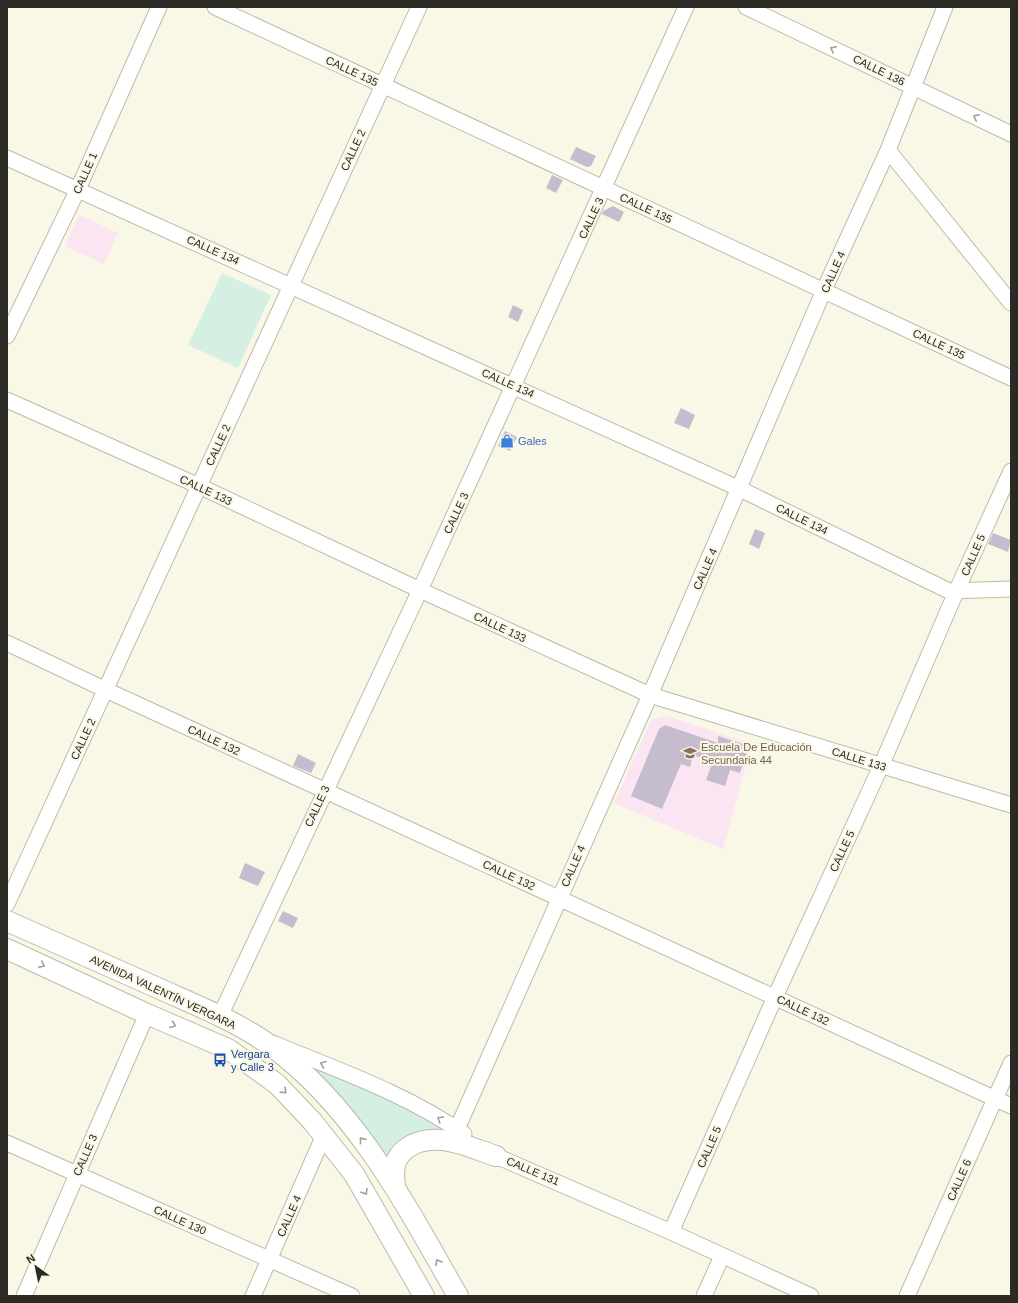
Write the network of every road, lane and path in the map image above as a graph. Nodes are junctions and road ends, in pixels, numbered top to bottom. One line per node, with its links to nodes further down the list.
1 (159, 7): 13 (street, CALLE 1)
2 (215, 7): 7 (street, CALLE 135)
3 (419, 7): 7 (street, CALLE 2)
4 (686, 7): 12 (street, CALLE 3)
5 (746, 7): 8 (street, CALLE 136, one-way to 5)
6 (945, 7): 8 (street, CALLE 4)
7 (383, 85): 12 (street, CALLE 135); 14 (street, CALLE 2)
8 (913, 87): 9 (street, CALLE 136, one-way to 8); 10 (street, CALLE 4)
9 (1011, 134)
10 (888, 150): 15 (street, CALLE 4); 16 (street)
11 (7, 158): 13 (street, CALLE 134)
12 (604, 188): 15 (street, CALLE 135); 19 (street, CALLE 3)
13 (78, 190): 14 (street, CALLE 134); 17 (street, CALLE 1)
14 (291, 285): 19 (street, CALLE 134); 22 (street, CALLE 2)
15 (824, 290): 18 (street, CALLE 135); 23 (street, CALLE 4)
16 (1011, 303)
17 (7, 336)
18 (1011, 378)
19 (514, 385): 23 (street, CALLE 134); 25 (street, CALLE 3)
20 (7, 400): 22 (street, CALLE 133)
21 (1011, 471): 26 (street, CALLE 5)
22 (199, 486): 25 (street, CALLE 133); 28 (street, CALLE 2)
23 (740, 489): 26 (street, CALLE 134); 29 (street, CALLE 4)
24 (1011, 589): 26 (street, CALLE 134)
25 (420, 590): 29 (street, CALLE 133); 31 (street, CALLE 3)
26 (956, 592): 30 (street, CALLE 5)
27 (7, 643): 28 (street, CALLE 132)
28 (106, 690): 31 (street, CALLE 132); 34 (street, CALLE 2)
29 (650, 695): 30 (street, CALLE 133); 33 (street, CALLE 4)
30 (882, 766): 32 (street, CALLE 133); 37 (street, CALLE 5)
31 (325, 790): 33 (street, CALLE 132); 39 (street, CALLE 3)
32 (1011, 805)
33 (558, 898): 37 (street, CALLE 132); 44 (street, CALLE 4)
34 (7, 904)
35 (7, 921): 39 (main road, AVENIDA VALENTÍN VERGARA)
36 (7, 949): 38 (main road, one-way to 38)
37 (775, 997): 42 (street, CALLE 132); 50 (street, CALLE 5)
38 (147, 1014): 45 (main road, one-way to 45); 48 (street, CALLE 3)
39 (220, 1016): 40 (main road, AVENIDA VALENTÍN VERGARA)
40 (259, 1038): 44 (street, CALLE 131, one-way to 40); 49 (main road, AVENIDA VALENTÍN VERGARA, one-way to 40)
41 (1011, 1063): 42 (street, CALLE 6)
42 (996, 1099): 43 (street, CALLE 132); 60 (street, CALLE 6)
43 (1011, 1106)
44 (457, 1129): 47 (street, CALLE 131)
45 (324, 1136): 52 (street, CALLE 4); 56 (main road, one-way to 56)
46 (7, 1143): 48 (street, CALLE 130)
47 (496, 1156): 49 (main road); 50 (street, CALLE 131)
48 (77, 1173): 52 (street, CALLE 130); 53 (street, CALLE 3)
49 (395, 1187): 57 (main road, AVENIDA VALENTÍN VERGARA, one-way to 49)
50 (672, 1232): 51 (street, CALLE 131)
51 (722, 1256): 58 (street); 59 (street, CALLE 131)
52 (269, 1260): 54 (street, CALLE 4); 55 (street, CALLE 130)
53 (24, 1296)
54 (253, 1296)
55 (352, 1296)
56 (424, 1296)
57 (458, 1296)
58 (704, 1296)
59 (812, 1296)
60 (907, 1296)

